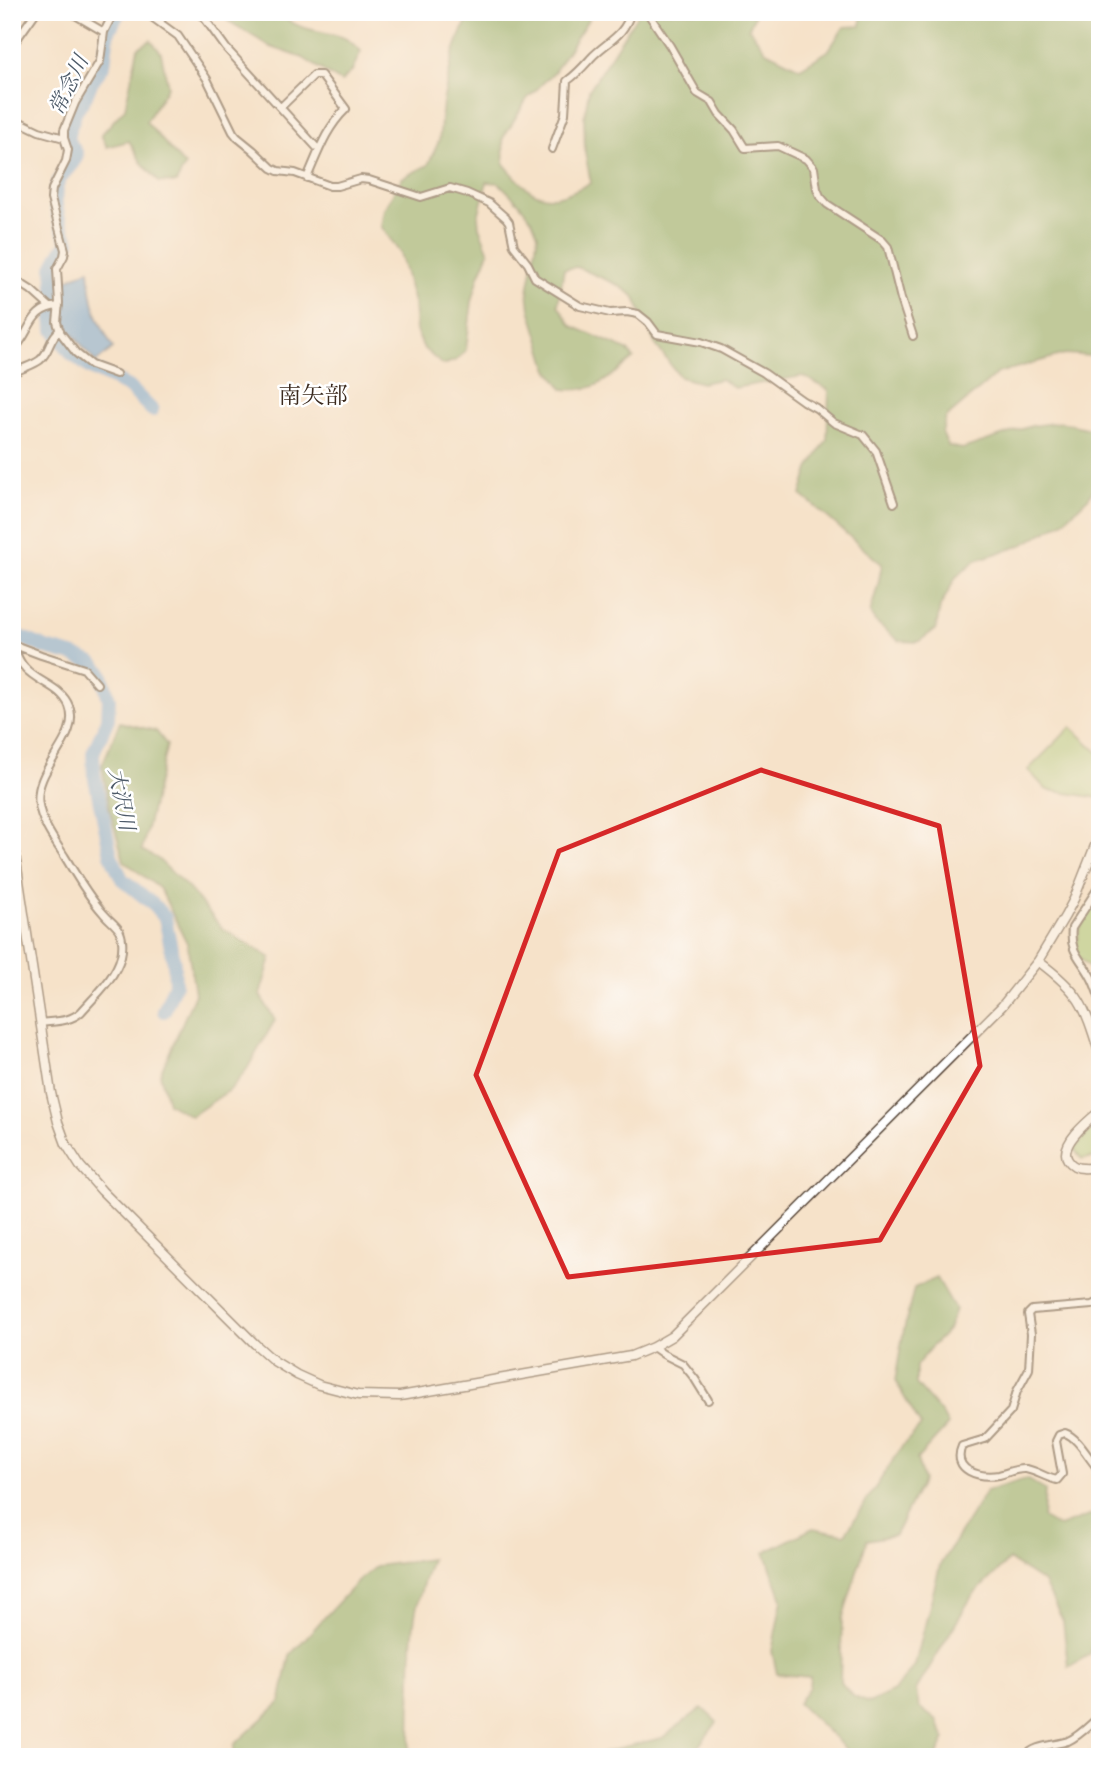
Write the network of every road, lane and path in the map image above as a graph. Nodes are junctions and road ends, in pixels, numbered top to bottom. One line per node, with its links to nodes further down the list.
1 (36, 12): 11 (street)
2 (71, 12): 10 (street)
3 (114, 12): 10 (street)
4 (145, 12): 9 (street)
5 (164, 12): 9 (street)
6 (200, 12): 12 (street)
7 (631, 12): 16 (street)
8 (647, 12): 22 (street)
9 (159, 23): 17 (street)
10 (104, 32): 14 (street)
11 (12, 46)
12 (281, 107): 15 (street); 15 (street)
13 (12, 118): 14 (street)
14 (64, 138): 19 (street)
15 (319, 149): 17 (street)
16 (552, 149)
17 (307, 178): 26 (street)
18 (12, 278): 20 (street)
19 (59, 306): 20 (street); 21 (street)
20 (50, 307): 23 (street)
21 (60, 330): 24 (street); 25 (street)
22 (913, 336)
23 (13, 350)
24 (12, 374)
25 (116, 374)
26 (894, 503)
27 (13, 644): 28 (street); 34 (street)
28 (97, 684)
29 (1100, 833): 32 (street)
30 (12, 834): 34 (street)
31 (1100, 885): 33 (street)
32 (1038, 961): 35 (street); 40 (street)
33 (1100, 999)
34 (40, 1023): 40 (street)
35 (1098, 1040): 36 (street)
36 (1100, 1055)
37 (1100, 1111): 38 (street)
38 (1100, 1166)
39 (1100, 1301): 42 (street)
40 (653, 1347): 41 (street)
41 (708, 1400)
42 (1100, 1471)
43 (1100, 1716): 44 (street)
44 (1026, 1757)

